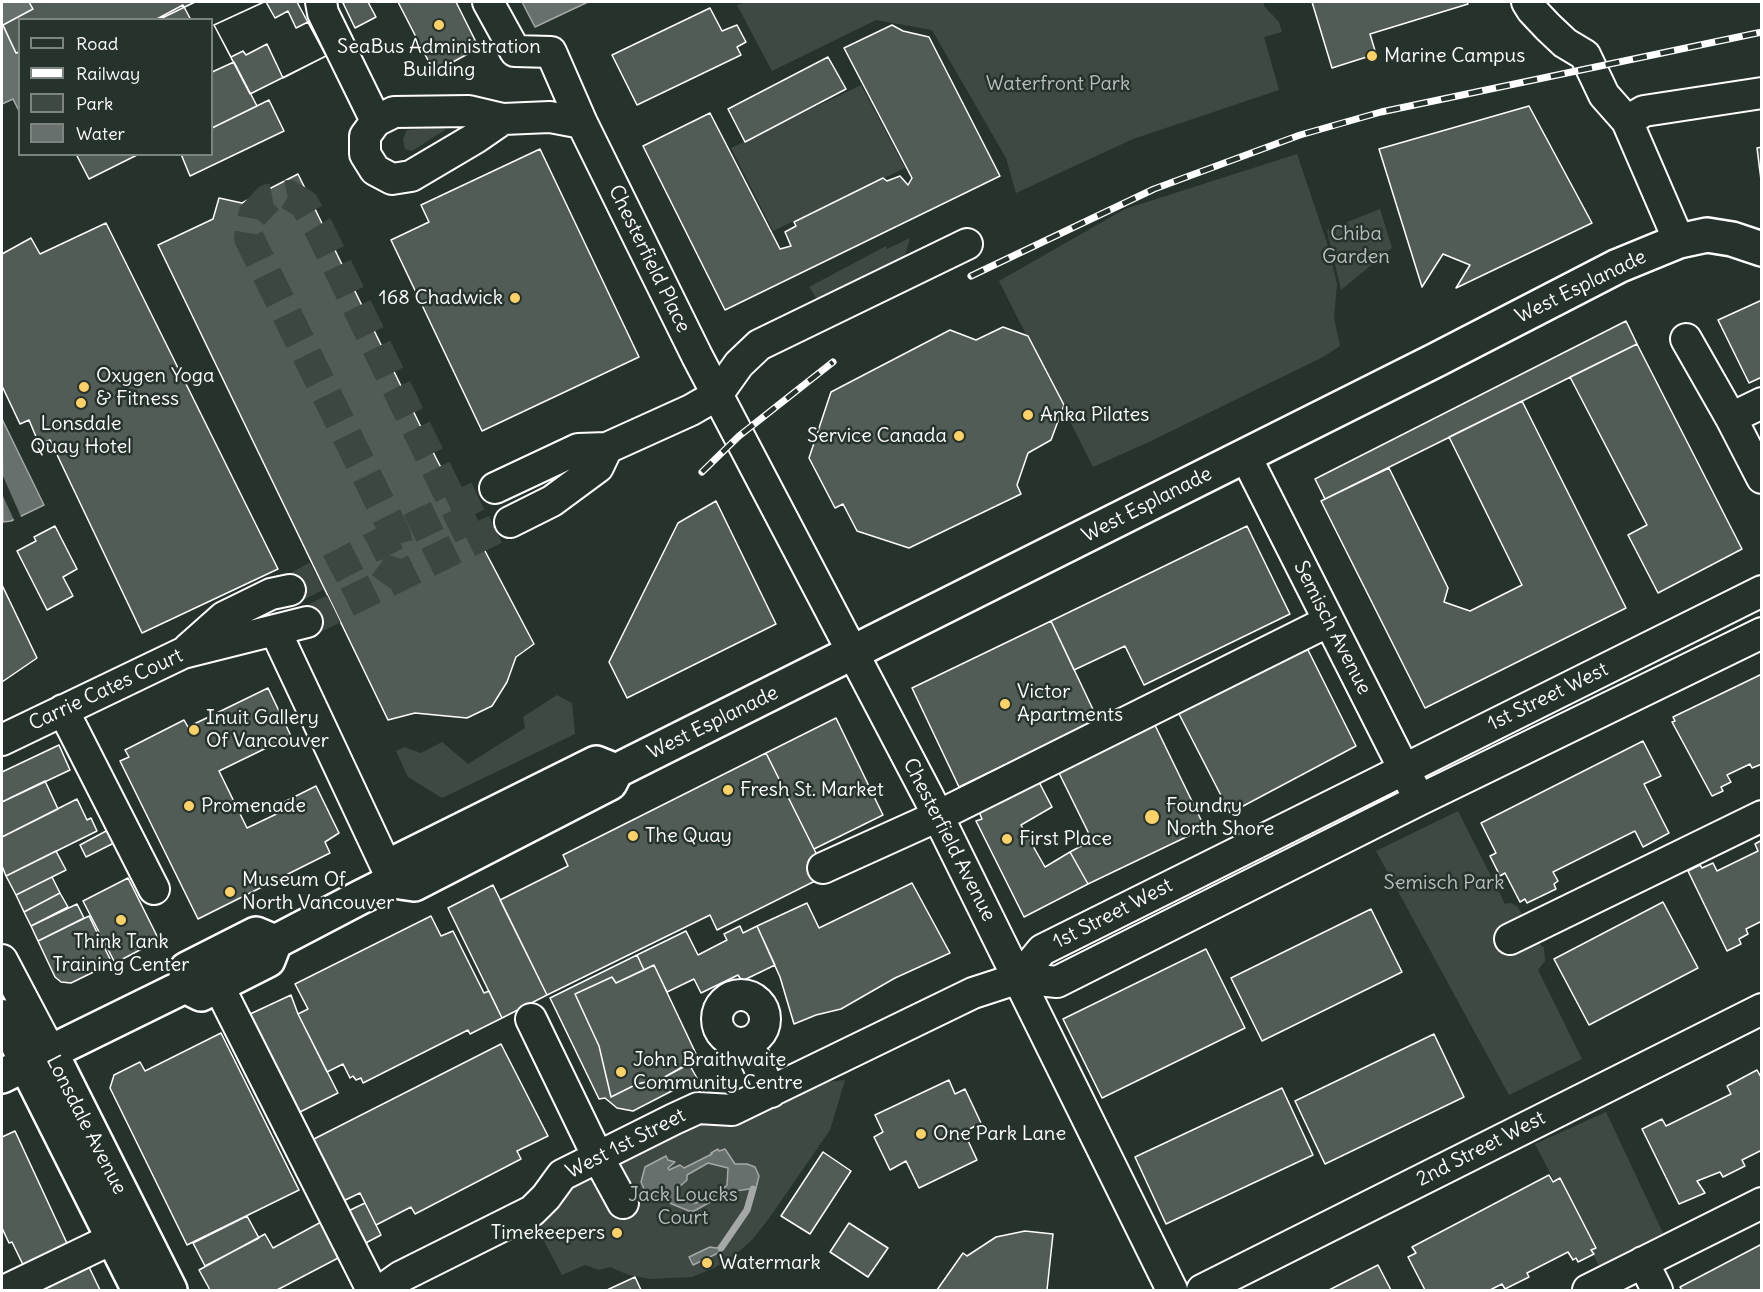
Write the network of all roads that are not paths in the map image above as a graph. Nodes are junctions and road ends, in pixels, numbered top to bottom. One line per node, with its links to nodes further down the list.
1 (321, 2): 6 (street)
2 (488, 2): 8 (street, Chesterfield Place)
3 (1527, 2): 7 (street)
4 (1761, 93): 7 (street)
5 (503, 119): 6 (street); 6 (street); 8 (street)
6 (376, 121)
7 (1627, 121): 9 (street)
8 (582, 123): 13 (street, Chesterfield Place)
9 (1679, 241): 11 (main road, West Esplanade); 17 (main road, West Esplanade)
10 (967, 244): 13 (street)
11 (1761, 249)
12 (1686, 339): 15 (street)
13 (717, 395): 16 (street); 27 (street, Chesterfield Avenue)
14 (1761, 403): 15 (street)
15 (1731, 418): 18 (street)
16 (608, 448): 19 (street); 20 (street)
17 (1245, 455): 22 (street, Semisch Avenue); 27 (main road, West Esplanade)
18 (1761, 478)
19 (495, 488)
20 (510, 522)
21 (1761, 591): 30 (street, 1st Street West)
22 (1329, 621): 30 (street, Semisch Avenue); 32 (street)
23 (306, 622): 24 (street, Carrie Cates Court)
24 (275, 630): 26 (street, Carrie Cates Court); 26 (street); 35 (street)
25 (1761, 633): 31 (street, 1st Street West)
26 (183, 653): 28 (street, Carrie Cates Court)
27 (854, 653): 32 (street, Chesterfield Avenue); 35 (main road, West Esplanade)
28 (63, 710): 29 (street, Carrie Cates Court); 36 (street)
29 (2, 740)
30 (1404, 769): 31 (street, Semisch Avenue); 40 (street, 1st Street West)
31 (1419, 800): 40 (street, 1st Street West)
32 (938, 816): 34 (street); 40 (street, Chesterfield Avenue)
33 (1761, 816): 37 (street)
34 (823, 868)
35 (393, 881): 38 (main road, West Esplanade)
36 (154, 890)
37 (1510, 939)
38 (275, 942): 41 (main road, West Esplanade); 42 (main road)
39 (2, 960): 47 (street, Lonsdale Avenue)
40 (1018, 978): 48 (street, West 1st Street); 58 (street, Chesterfield Avenue)
41 (218, 986): 42 (main road, West Esplanade); 56 (street)
42 (185, 987): 47 (main road, West Esplanade)
43 (1761, 1009): 59 (street, 2nd Street West)
44 (2, 1015): 47 (street, Lonsdale Avenue)
45 (531, 1019): 49 (street)
46 (747, 1042): 48 (street)
47 (26, 1065): 51 (main road, Lonsdale Avenue); 55 (main road, Lonsdale Avenue)
48 (771, 1092): 57 (street, West 1st Street)
49 (623, 1203)
50 (1761, 1203): 52 (street)
51 (114, 1238): 53 (street); 54 (main road, Lonsdale Avenue)
52 (1643, 1262): 60 (street); 61 (street)
53 (6, 1290)
54 (139, 1290)
55 (170, 1290)
56 (372, 1290)
57 (382, 1290)
58 (1172, 1290)
59 (1202, 1290)
60 (1588, 1290)
61 (1657, 1290)

